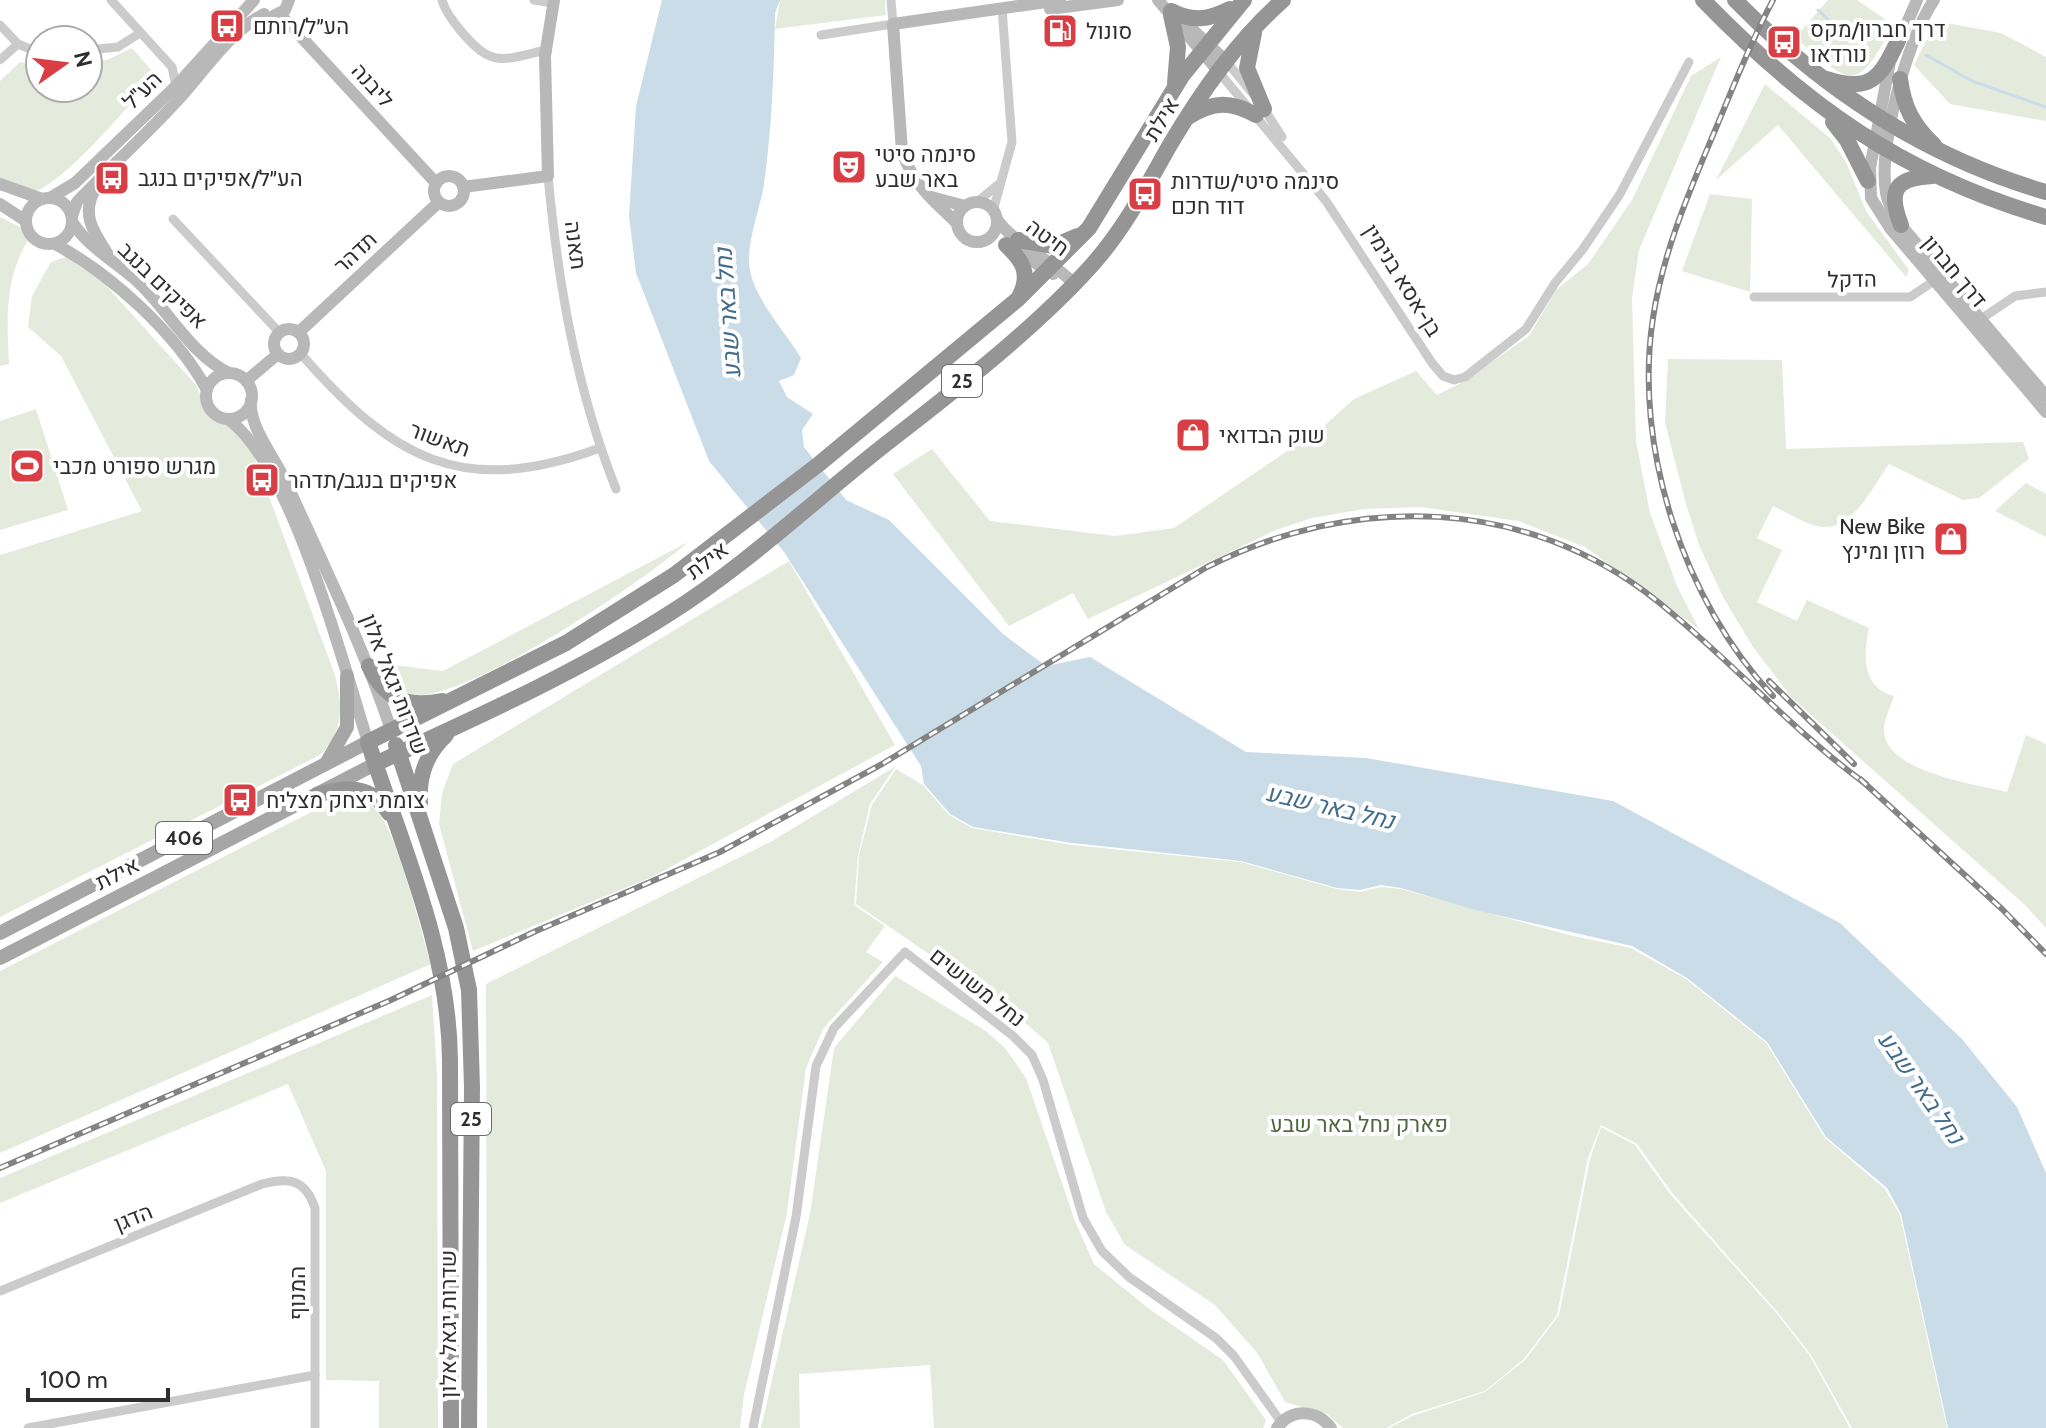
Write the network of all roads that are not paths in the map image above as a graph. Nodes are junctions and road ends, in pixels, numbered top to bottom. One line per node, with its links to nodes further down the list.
1 (111, 0): 23 (street)
2 (254, 0): 18 (street); 35 (street, הע"ל)
3 (289, 0): 19 (street)
4 (442, 0): 30 (street)
5 (534, 0): 14 (street)
6 (891, 0): 20 (street)
7 (1060, 0): 17 (street)
8 (1118, 0): 17 (street)
9 (1283, 0): 21 (highway, אילת / 25)
10 (1703, 0): 40 (highway)
11 (1735, 0): 36 (highway)
12 (1917, 0): 25 (street)
13 (1934, 0): 37 (street)
14 (553, 2): 30 (street, תאנה)
15 (1241, 2): 16 (highway); 28 (highway, אילת / 25)
16 (1165, 7): 28 (street, בן-אסא בנימין); 39 (highway)
17 (1003, 12): 20 (street); 49 (street)
18 (264, 14): 19 (street); 46 (street, הע"ל)
19 (280, 14): 51 (street, ליבנה)
20 (893, 24): 24 (street); 54 (street, חיטה)
21 (1258, 24): 33 (highway, אילת / 25); 41 (highway)
22 (0, 25): 26 (street)
23 (140, 33): 29 (street); 34 (street)
24 (821, 35)
25 (1898, 41): 36 (highway); 43 (street)
26 (18, 44): 27 (street); 31 (street)
27 (24, 46)
28 (1204, 46): 33 (street, בן-אסא בנימין); 39 (highway, אילת / 25)
29 (104, 48)
30 (546, 50): 47 (street, תאנה)
31 (0, 60)
32 (1689, 62): 41 (street, בן-אסא בנימין)
33 (1222, 66): 41 (street, בן-אסא בנימין); 42 (highway, אילת / 25)
34 (172, 67): 35 (street); 38 (street)
35 (191, 70): 38 (street, הע"ל)
36 (1821, 77): 43 (highway)
37 (1900, 79): 43 (street); 45 (highway)
38 (176, 86): 56 (street, הע"ל)
39 (1174, 89): 67 (highway, אילת / 25)
40 (1820, 105): 44 (highway); 50 (highway)
41 (1260, 112): 42 (highway)
42 (1187, 118): 74 (highway, אילת / 25)
43 (1884, 123): 44 (street, דרך חברון); 45 (highway)
44 (1881, 148): 48 (highway); 50 (street, דרך חברון); 66 (street, דרך חברון)
45 (1943, 155): 55 (highway)
46 (104, 173): 62 (street, הע"ל); 71 (street)
47 (548, 176): 53 (street); 90 (street, תאנה)
48 (1934, 176): 61 (highway); 66 (highway)
49 (1002, 181): 59 (street); 60 (street)
50 (1868, 181): 73 (street, דרך חברון)
51 (436, 183): 53 (street); 57 (street)
52 (0, 184): 56 (street)
53 (463, 187): 57 (street)
54 (922, 190): 59 (street, חיטה); 65 (street, חיטה)
55 (2046, 192)
56 (46, 199): 62 (street); 64 (street)
57 (439, 202): 80 (street, תדהר)
58 (0, 204): 64 (street)
59 (971, 204): 60 (street, חיטה); 65 (street)
60 (995, 216): 68 (street, חיטה); 69 (street, חיטה)
61 (2046, 217)
62 (72, 219): 70 (street); 71 (street, אפיקים בנגב)
63 (173, 219): 79 (street)
64 (26, 221): 70 (street)
65 (957, 223): 68 (street, חיטה)
66 (1901, 225): 73 (street, דרך חברון)
67 (1089, 228): 69 (highway); 72 (highway, אילת / 25)
68 (987, 240): 69 (street, חיטה)
69 (1012, 242): 72 (street, חיטה); 77 (highway)
70 (55, 244): 85 (street, אפיקים בנגב)
71 (110, 258): 83 (street, אפיקים בנגב)
72 (1052, 268): 74 (street, חיטה); 77 (highway, אילת / 25)
73 (1938, 277): 76 (street, הדקל); 78 (street, דרך חברון)
74 (1074, 284): 95 (highway, אילת / 25)
75 (2046, 292): 78 (street)
76 (1754, 297)
77 (1018, 299): 94 (highway, אילת / 25)
78 (1977, 322): 86 (street, דרך חברון); 88 (street, דרך חברון)
79 (279, 332): 80 (street); 81 (street)
80 (299, 332): 82 (street)
81 (278, 354): 82 (street); 84 (street)
82 (301, 354): 90 (street, תאשור)
83 (229, 373): 84 (street); 85 (street)
84 (246, 381): 87 (street)
85 (207, 390): 89 (street)
86 (2046, 396)
87 (251, 400): 89 (street); 92 (street, שדרות יגאל אלון)
88 (2046, 412)
89 (228, 419): 93 (street, שדרות יגאל אלון)
90 (600, 448): 91 (street, תאנה)
91 (616, 489)
92 (369, 666): 94 (highway); 96 (street, שדרות יגאל אלון)
93 (347, 676): 97 (street, שדרות יגאל אלון); 100 (main road)
94 (466, 694): 96 (highway, אילת / 25)
95 (459, 724): 98 (highway, אילת / 25); 102 (highway)
96 (391, 730): 97 (highway, אילת / 25); 98 (highway, שדרות יגאל אלון / 25)
97 (368, 742): 99 (highway, שדרות יגאל אלון / 25); 100 (main road, אילת / 406)
98 (399, 753): 99 (highway, אילת / 25); 102 (highway, שדרות יגאל אלון / 25)
99 (375, 764): 101 (main road, אילת / 406); 103 (highway, שדרות יגאל אלון / 25)
100 (324, 766): 104 (main road, אילת / 406)
101 (317, 795): 103 (highway); 105 (main road, אילת / 406)
102 (420, 817): 113 (highway, שדרות יגאל אלון / 25)
103 (396, 824): 112 (highway, שדרות יגאל אלון / 25)
104 (0, 933)
105 (0, 958)
106 (280, 1179): 107 (street, הדגן); 108 (street, המנוף)
107 (0, 1291)
108 (315, 1375): 110 (street); 111 (street, המנוף)
109 (1279, 1425): 114 (street, נחל משושים); 115 (street)
110 (28, 1428)
111 (315, 1428)
112 (451, 1428)
113 (469, 1428)
114 (753, 1428)
115 (1331, 1428)

